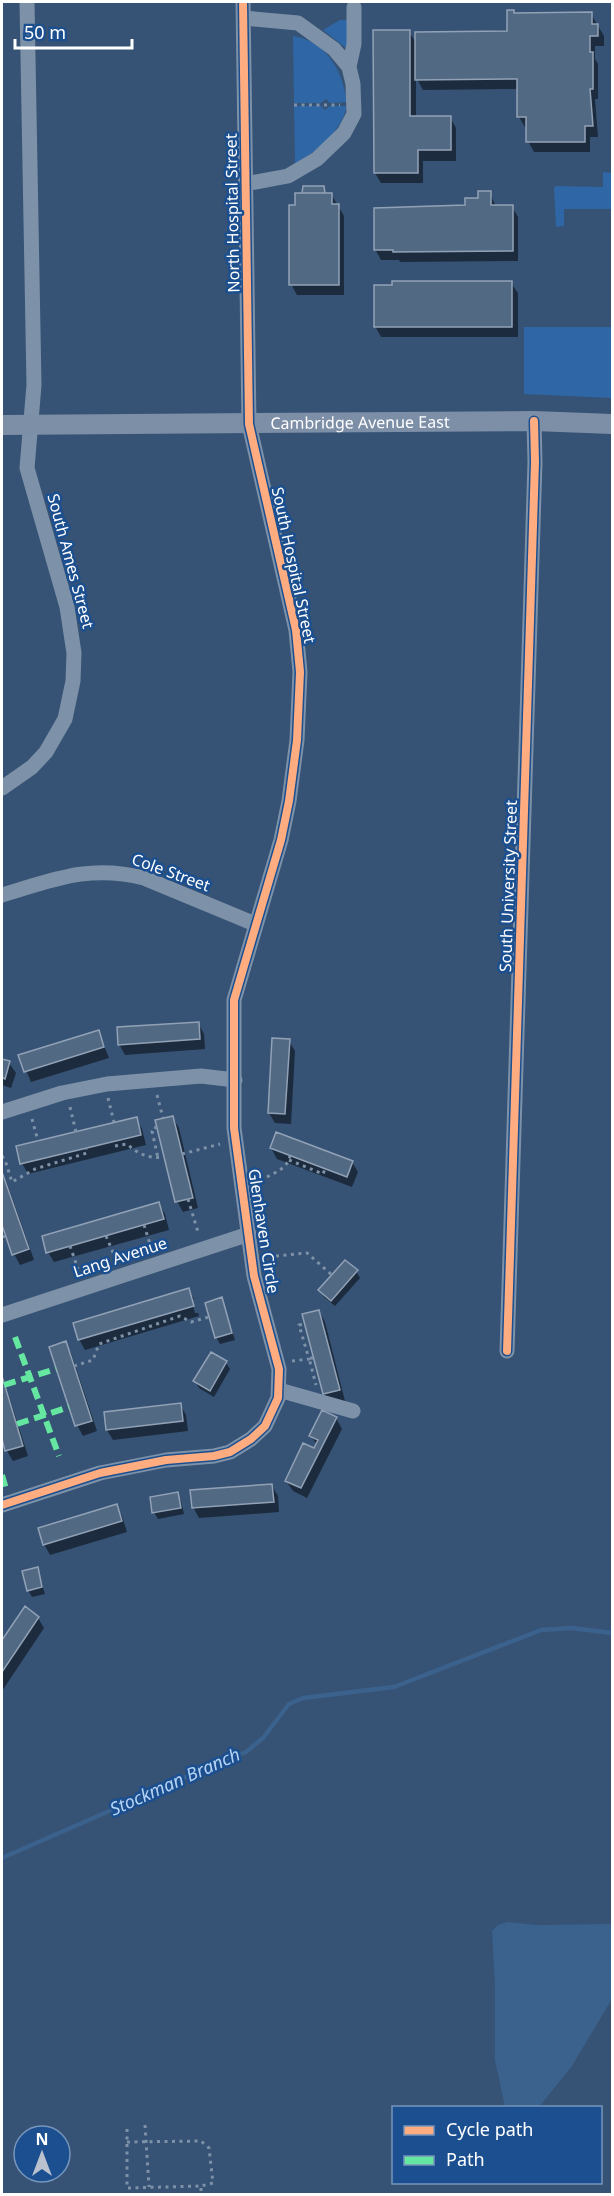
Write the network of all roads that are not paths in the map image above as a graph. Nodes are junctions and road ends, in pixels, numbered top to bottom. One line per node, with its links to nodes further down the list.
1 (27, 2): 11 (street, South Ames Street)
2 (243, 2): 4 (street, North Hospital Street)
3 (354, 7): 5 (street)
4 (244, 18): 5 (street); 6 (street, North Hospital Street)
5 (349, 67): 6 (street)
6 (245, 184): 8 (street, North Hospital Street)
7 (534, 421): 8 (main road, Cambridge Avenue East); 9 (main road, Cambridge Avenue East); 19 (street, South University Street)
8 (249, 424): 11 (main road, Cambridge Avenue East); 14 (street, South Hospital Street)
9 (612, 424)
10 (2, 425): 11 (main road, Cambridge Avenue East)
11 (31, 425): 12 (street, South Ames Street)
12 (2, 788)
13 (2, 895): 14 (street, Cole Street)
14 (255, 924): 15 (street, South Hospital Street)
15 (235, 1080): 16 (street); 17 (street, Glenhaven Circle)
16 (2, 1112)
17 (249, 1234): 18 (street, Lang Avenue); 20 (street, Glenhaven Circle)
18 (2, 1315)
19 (507, 1351)
20 (279, 1390): 21 (street); 22 (street, Glenhaven Circle)
21 (353, 1411)
22 (2, 1505)

